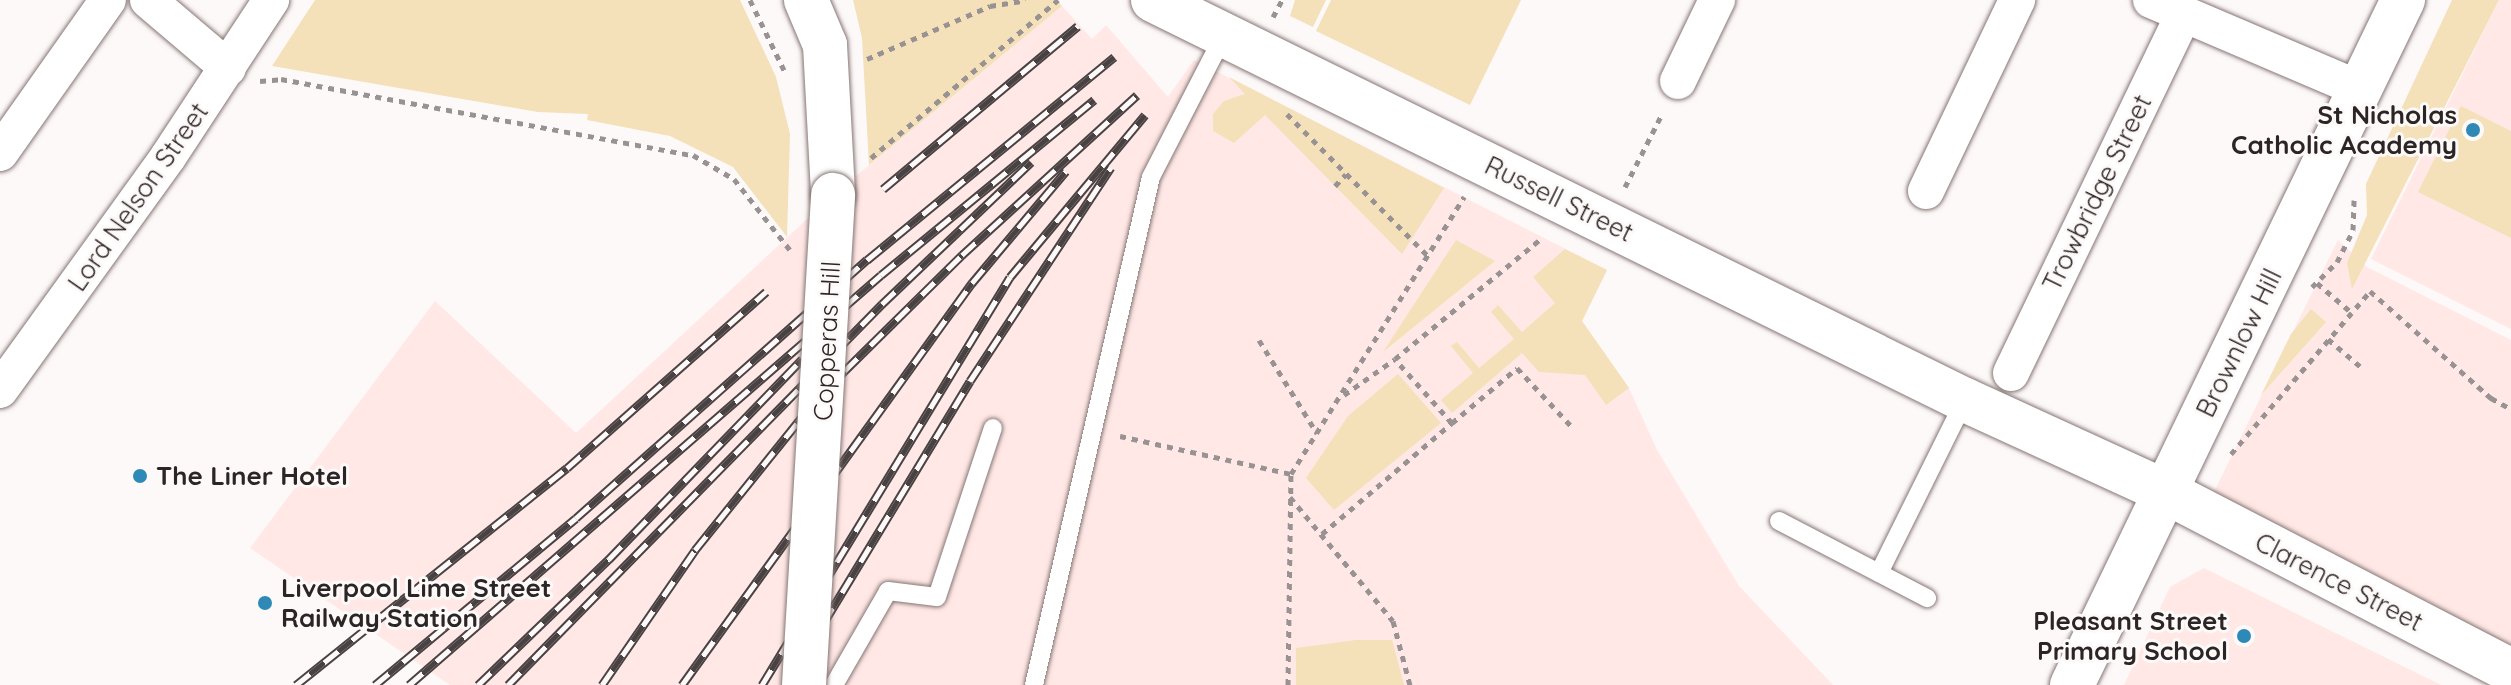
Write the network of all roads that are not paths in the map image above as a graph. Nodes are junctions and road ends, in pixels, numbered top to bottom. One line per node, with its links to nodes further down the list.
1 (108, 0): 14 (street)
2 (148, 0): 11 (street)
3 (271, 0): 11 (street, Lord Nelson Street)
4 (806, 0): 25 (street, Copperas Hill, bridge)
5 (1153, 0): 10 (street, Russell Street)
6 (1717, 0): 12 (street)
7 (2017, 0): 15 (street)
8 (2403, 0): 13 (street, Brownlow Hill)
9 (2168, 7): 13 (street, Trowbridge Street); 16 (street, Trowbridge Street)
10 (1225, 33): 18 (street, Russell Street); 27 (lane)
11 (239, 75): 17 (street, Lord Nelson Street)
12 (1678, 81)
13 (2360, 89): 20 (street, Brownlow Hill)
14 (0, 153)
15 (1926, 191)
16 (2011, 373)
17 (0, 390)
18 (1965, 400): 20 (street, Russell Street); 22 (lane)
19 (993, 428): 26 (lane)
20 (2168, 493): 24 (street, Clarence Street); 28 (street, Brownlow Hill)
21 (1779, 521): 22 (lane)
22 (1879, 573): 23 (lane)
23 (1927, 598)
24 (2511, 671)
25 (804, 685)
26 (834, 685)
27 (1034, 685)
28 (2072, 685)

